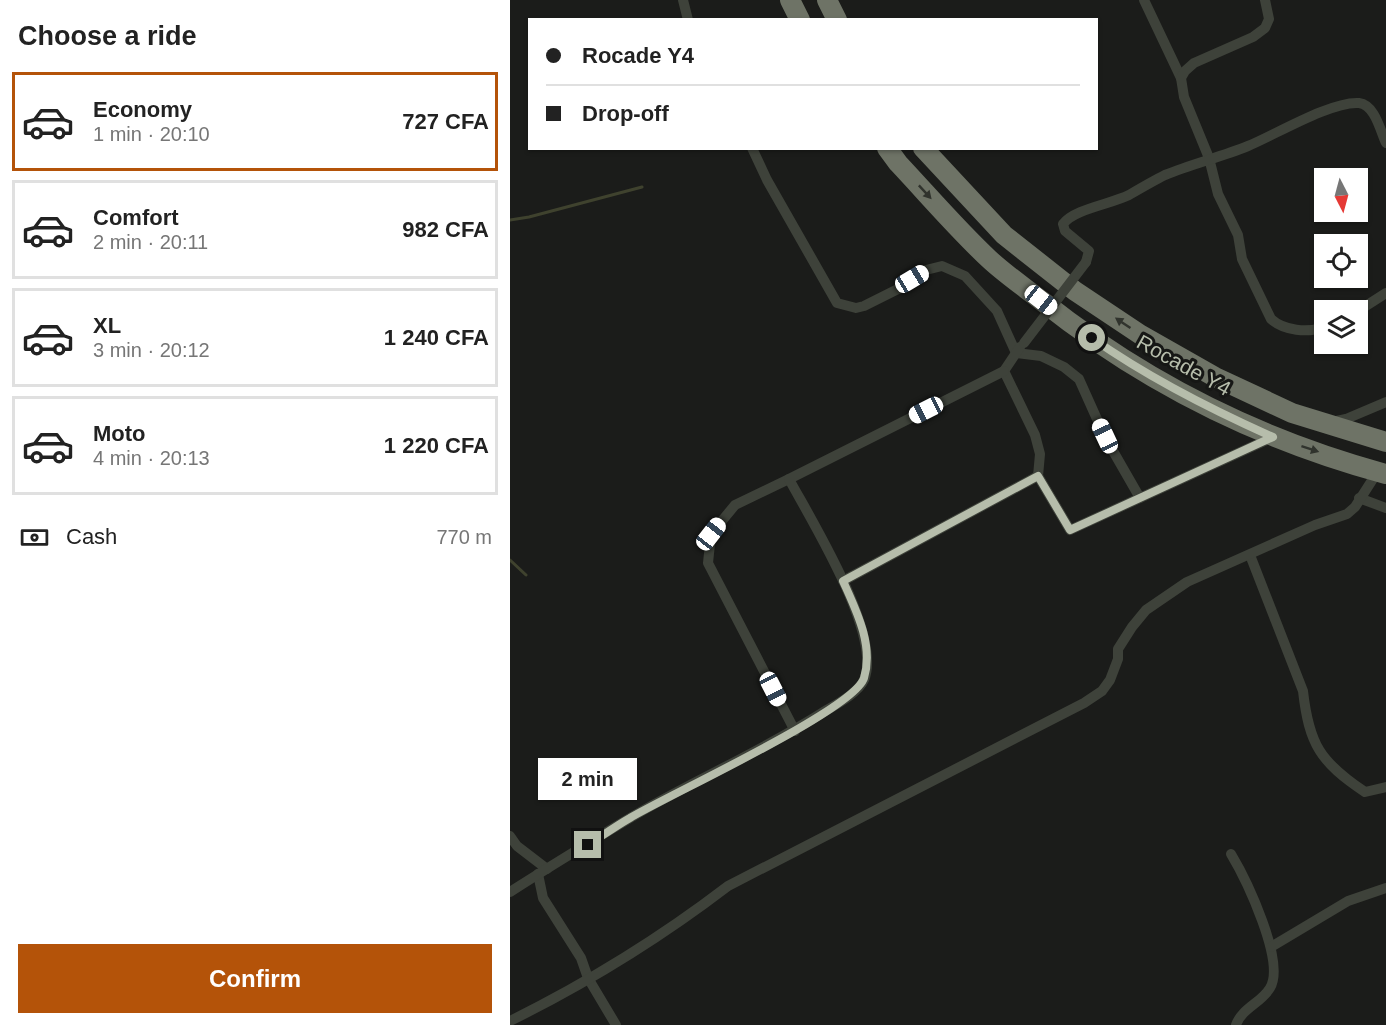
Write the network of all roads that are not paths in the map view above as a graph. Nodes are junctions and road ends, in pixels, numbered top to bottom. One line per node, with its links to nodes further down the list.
1 (683, 0): 6 (street)
2 (790, 0): 7 (highway)
3 (826, 0): 8 (highway)
4 (1144, 0): 9 (street)
5 (1265, 0): 9 (street)
6 (688, 18)
7 (799, 18)
8 (836, 18)
9 (1181, 78): 14 (street)
10 (1386, 143): 14 (street)
11 (753, 150): 18 (street)
12 (888, 150): 22 (highway, Rocade Y4, one-way to 22)
13 (925, 150): 21 (highway, Rocade Y4, one-way to 13)
14 (1209, 158): 17 (street); 18 (street, bridge)
15 (1386, 293): 16 (street)
16 (1368, 305)
17 (1314, 330)
18 (1016, 352): 19 (street); 27 (street)
19 (1004, 371): 25 (street); 26 (street)
20 (1386, 402): 21 (street)
21 (1325, 423): 23 (highway, Rocade Y4)
22 (1273, 437): 24 (highway, Rocade Y4, one-way to 24); 27 (street)
23 (1386, 442)
24 (1382, 473): 28 (street)
25 (1038, 476): 27 (street); 31 (street)
26 (789, 479): 31 (street); 32 (street)
27 (1140, 498)
28 (1359, 498): 29 (street); 30 (street)
29 (1386, 508)
30 (1250, 555): 33 (street); 40 (street)
31 (843, 581): 32 (street)
32 (795, 731): 36 (street)
33 (1386, 787)
34 (510, 836): 36 (street)
35 (1232, 854): 39 (street)
36 (542, 872): 38 (street); 40 (street)
37 (1386, 888): 39 (street)
38 (510, 892)
39 (1271, 947): 43 (street)
40 (588, 978): 41 (street); 42 (street)
41 (510, 1021)
42 (616, 1025)
43 (1236, 1025)

